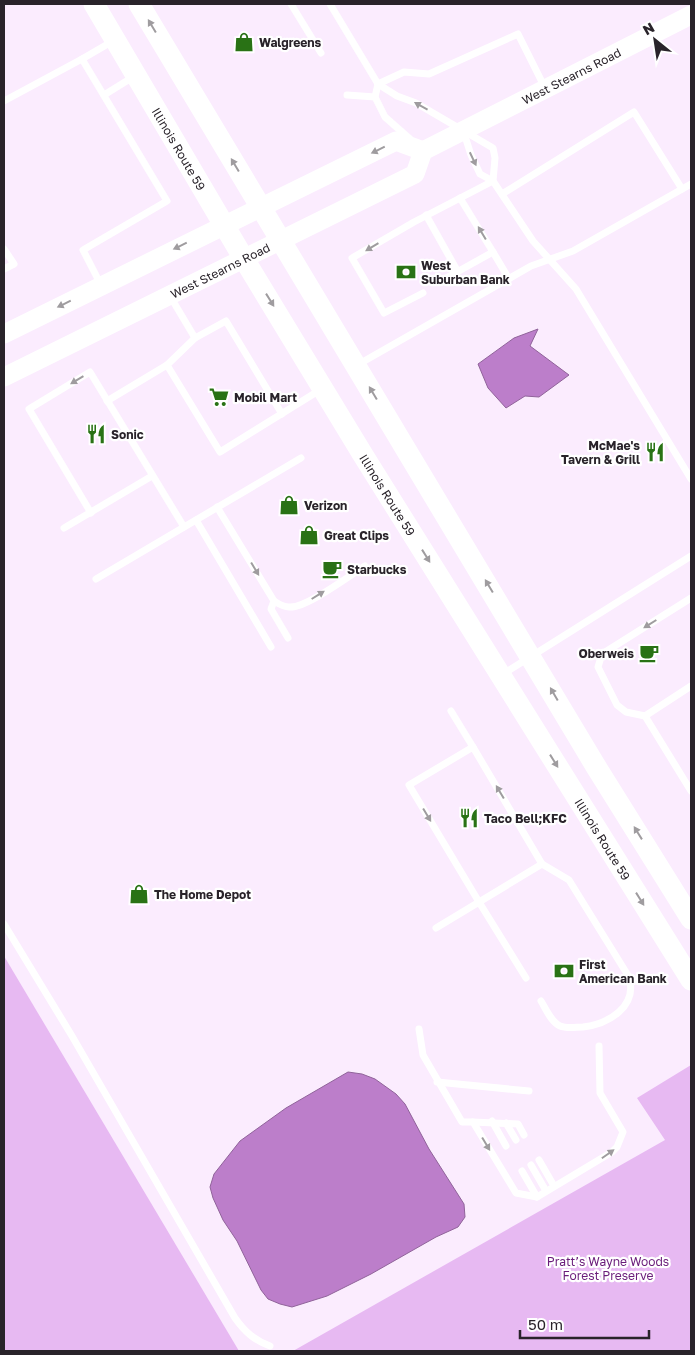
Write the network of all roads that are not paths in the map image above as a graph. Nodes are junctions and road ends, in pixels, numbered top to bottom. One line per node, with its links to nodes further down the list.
1 (94, 4): 6 (main road, Illinois Route 59)
2 (139, 4): 23 (main road, one-way to 2)
3 (291, 4): 7 (lane)
4 (330, 4): 10 (lane)
5 (691, 15): 11 (main road, West Stearns Road)
6 (115, 40): 8 (lane); 9 (main road, Illinois Route 59)
7 (321, 53)
8 (82, 59): 13 (lane); 15 (lane)
9 (136, 75): 13 (lane); 25 (main road, Illinois Route 59)
10 (378, 84): 11 (lane); 14 (lane); 16 (lane, one-way to 10)
11 (545, 88): 16 (main road, West Stearns Road)
12 (346, 94): 14 (lane)
13 (104, 95): 35 (lane)
14 (375, 97): 17 (lane)
15 (4, 101)
16 (463, 130): 17 (main road, West Stearns Road); 18 (lane, one-way to 18); 18 (lane)
17 (424, 151): 23 (main road, one-way to 23); 26 (main road, West Stearns Road)
18 (493, 180): 21 (lane); 22 (lane)
19 (691, 184): 20 (lane)
20 (682, 189): 21 (lane); 30 (lane)
21 (502, 194): 30 (lane)
22 (460, 198): 24 (lane); 28 (lane, one-way to 22)
23 (260, 207): 25 (main road); 26 (main road)
24 (426, 215): 32 (lane); 36 (lane, one-way to 36)
25 (224, 225): 29 (main road, Illinois Route 59); 35 (main road, one-way to 35)
26 (281, 241): 29 (main road, West Stearns Road); 41 (main road)
27 (4, 249): 31 (lane)
28 (494, 252): 32 (lane); 33 (lane)
29 (244, 259): 37 (main road, West Stearns Road); 43 (main road, Illinois Route 59, one-way to 43)
30 (548, 259): 33 (lane); 48 (lane)
31 (4, 269)
32 (458, 272): 34 (lane)
33 (510, 279): 41 (lane)
34 (440, 282)
35 (101, 286): 38 (main road, one-way to 38)
36 (423, 293)
37 (170, 296): 39 (lane); 42 (main road, West Stearns Road)
38 (4, 334)
39 (194, 338): 40 (lane); 45 (lane)
40 (167, 365): 44 (lane); 45 (lane)
41 (356, 365): 61 (main road, one-way to 41)
42 (4, 377)
43 (323, 388): 45 (lane); 62 (main road, Illinois Route 59, one-way to 62)
44 (107, 401): 47 (lane); 50 (lane, one-way to 50)
45 (282, 414)
46 (301, 458): 49 (lane)
47 (152, 476): 50 (lane); 52 (lane)
48 (691, 479)
49 (218, 507): 51 (lane); 58 (lane, one-way to 58)
50 (91, 513): 53 (lane)
51 (196, 520): 52 (lane); 60 (lane)
52 (184, 527): 56 (lane)
53 (64, 528)
54 (691, 556): 61 (lane)
55 (365, 566): 58 (lane, one-way to 55)
56 (96, 579)
57 (691, 598): 65 (lane, one-way to 65)
58 (274, 601): 59 (lane)
59 (288, 638)
60 (271, 648)
61 (531, 656): 62 (lane); 70 (main road, one-way to 61)
62 (501, 675): 74 (main road, Illinois Route 59, one-way to 74)
63 (691, 686): 65 (lane)
64 (451, 711): 66 (lane)
65 (645, 716): 67 (lane)
66 (473, 747): 68 (lane, one-way to 66); 69 (lane, one-way to 69)
67 (691, 791)
68 (542, 864): 69 (lane); 75 (lane)
69 (479, 902): 72 (lane); 73 (lane)
70 (691, 919)
71 (4, 924): 92 (lane)
72 (436, 928)
73 (526, 978)
74 (691, 980)
75 (541, 1001)
76 (419, 1029): 78 (lane)
77 (599, 1046): 89 (lane, one-way to 77)
78 (437, 1082): 79 (lane); 80 (lane)
79 (528, 1091)
80 (473, 1122): 81 (lane); 91 (lane, one-way to 91)
81 (492, 1122): 82 (lane); 85 (lane)
82 (506, 1123): 83 (lane); 84 (lane)
83 (524, 1135)
84 (516, 1140)
85 (506, 1146)
86 (539, 1160): 89 (lane)
87 (531, 1165): 90 (lane)
88 (522, 1171): 91 (lane)
89 (554, 1186): 90 (lane)
90 (546, 1191): 91 (lane)
91 (537, 1196)
92 (270, 1346)

